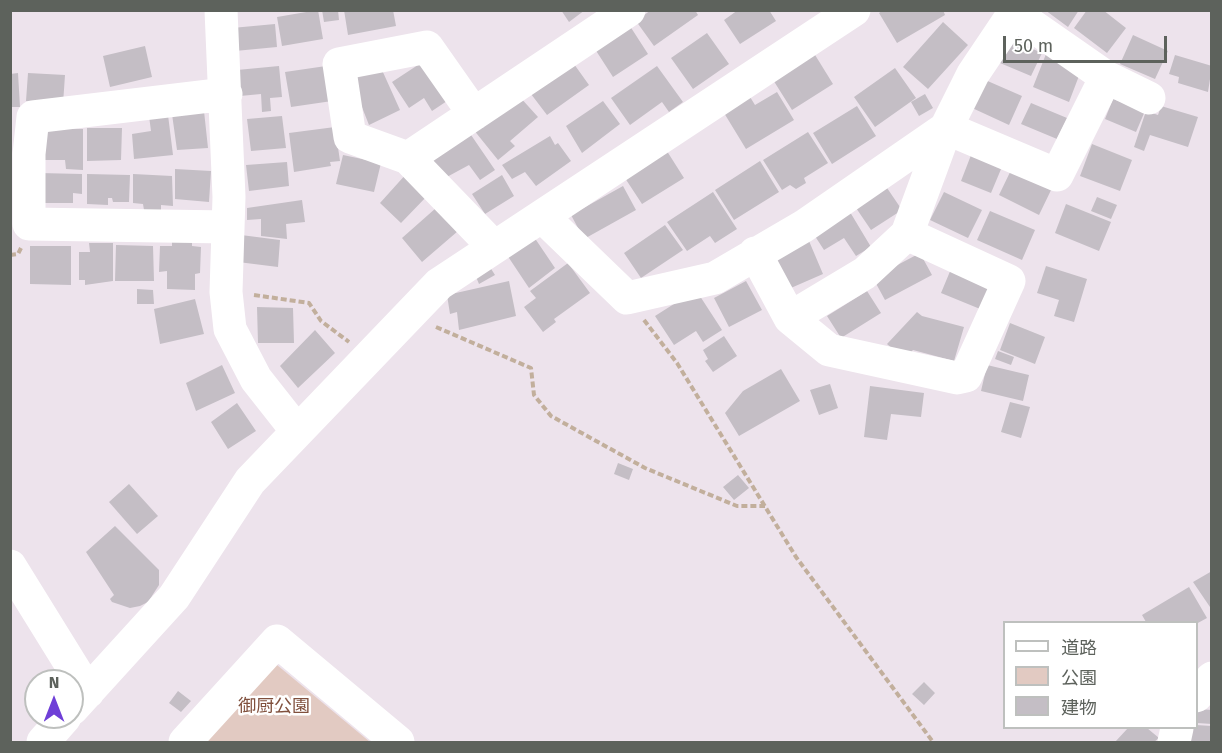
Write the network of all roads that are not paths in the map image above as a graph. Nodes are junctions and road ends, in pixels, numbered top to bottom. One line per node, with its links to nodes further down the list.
1 (221, 10): 6 (street)
2 (629, 10): 8 (street)
3 (854, 10): 11 (street)
4 (1015, 12): 5 (street); 9 (street)
5 (1106, 77): 7 (street); 9 (street)
6 (226, 94): 12 (street); 12 (street)
7 (1149, 98)
8 (474, 114): 10 (street); 10 (street)
9 (946, 128): 13 (street); 15 (street)
10 (408, 158): 14 (street)
11 (543, 217): 14 (street); 15 (street)
12 (228, 227): 17 (street)
13 (907, 234): 16 (street); 16 (street)
14 (494, 247): 17 (street)
15 (755, 253): 16 (street)
16 (790, 318)
17 (297, 431): 22 (street)
18 (10, 566): 19 (street)
19 (64, 669)
20 (1212, 678): 21 (street)
21 (1198, 695)
22 (84, 696)
23 (54, 729): 24 (street)
24 (43, 742)
25 (185, 742): 26 (street)
26 (398, 742)

